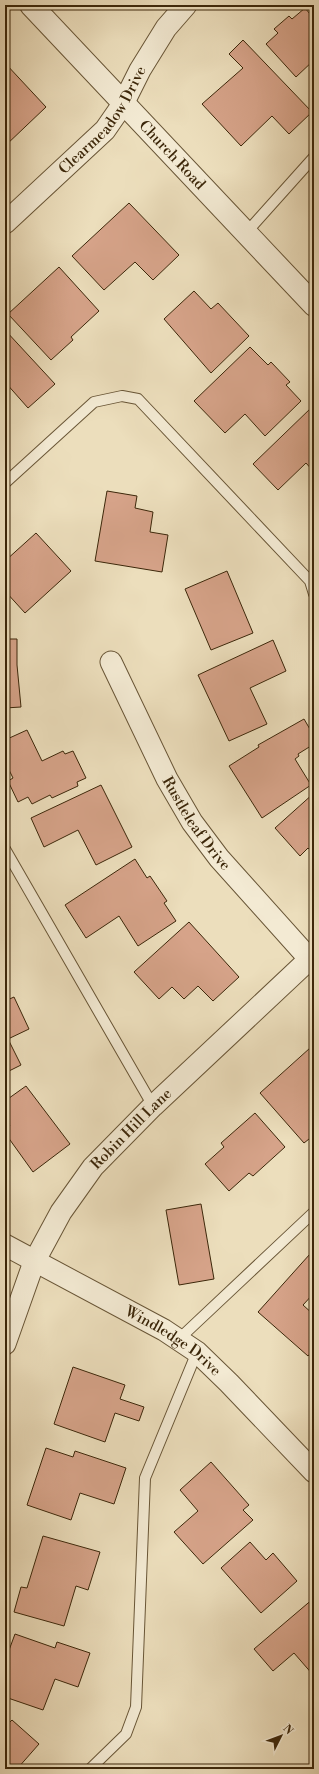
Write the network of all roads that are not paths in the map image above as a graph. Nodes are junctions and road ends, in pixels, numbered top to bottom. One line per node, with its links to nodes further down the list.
1 (31, 5): 3 (street, Church Road)
2 (186, 5): 3 (street, Clearmeadow Drive)
3 (123, 104): 5 (street, Clearmeadow Drive); 6 (street, Church Road)
4 (314, 157): 6 (lane)
5 (5, 223)
6 (246, 233): 7 (street, Church Road)
7 (314, 305)
8 (5, 483): 9 (lane)
9 (314, 594)
10 (111, 662): 12 (street, Rustleleaf Drive)
11 (5, 849): 13 (lane)
12 (313, 960): 13 (street, Robin Hill Lane)
13 (153, 1106): 16 (street, Robin Hill Lane)
14 (314, 1213): 17 (lane)
15 (5, 1245): 16 (street, Windledge Drive)
16 (34, 1262): 17 (street, Windledge Drive); 18 (street, Robin Hill Lane)
17 (179, 1339): 19 (street, Windledge Drive)
18 (5, 1344)
19 (197, 1352): 20 (street, Windledge Drive); 21 (lane)
20 (314, 1472)
21 (90, 1769)

